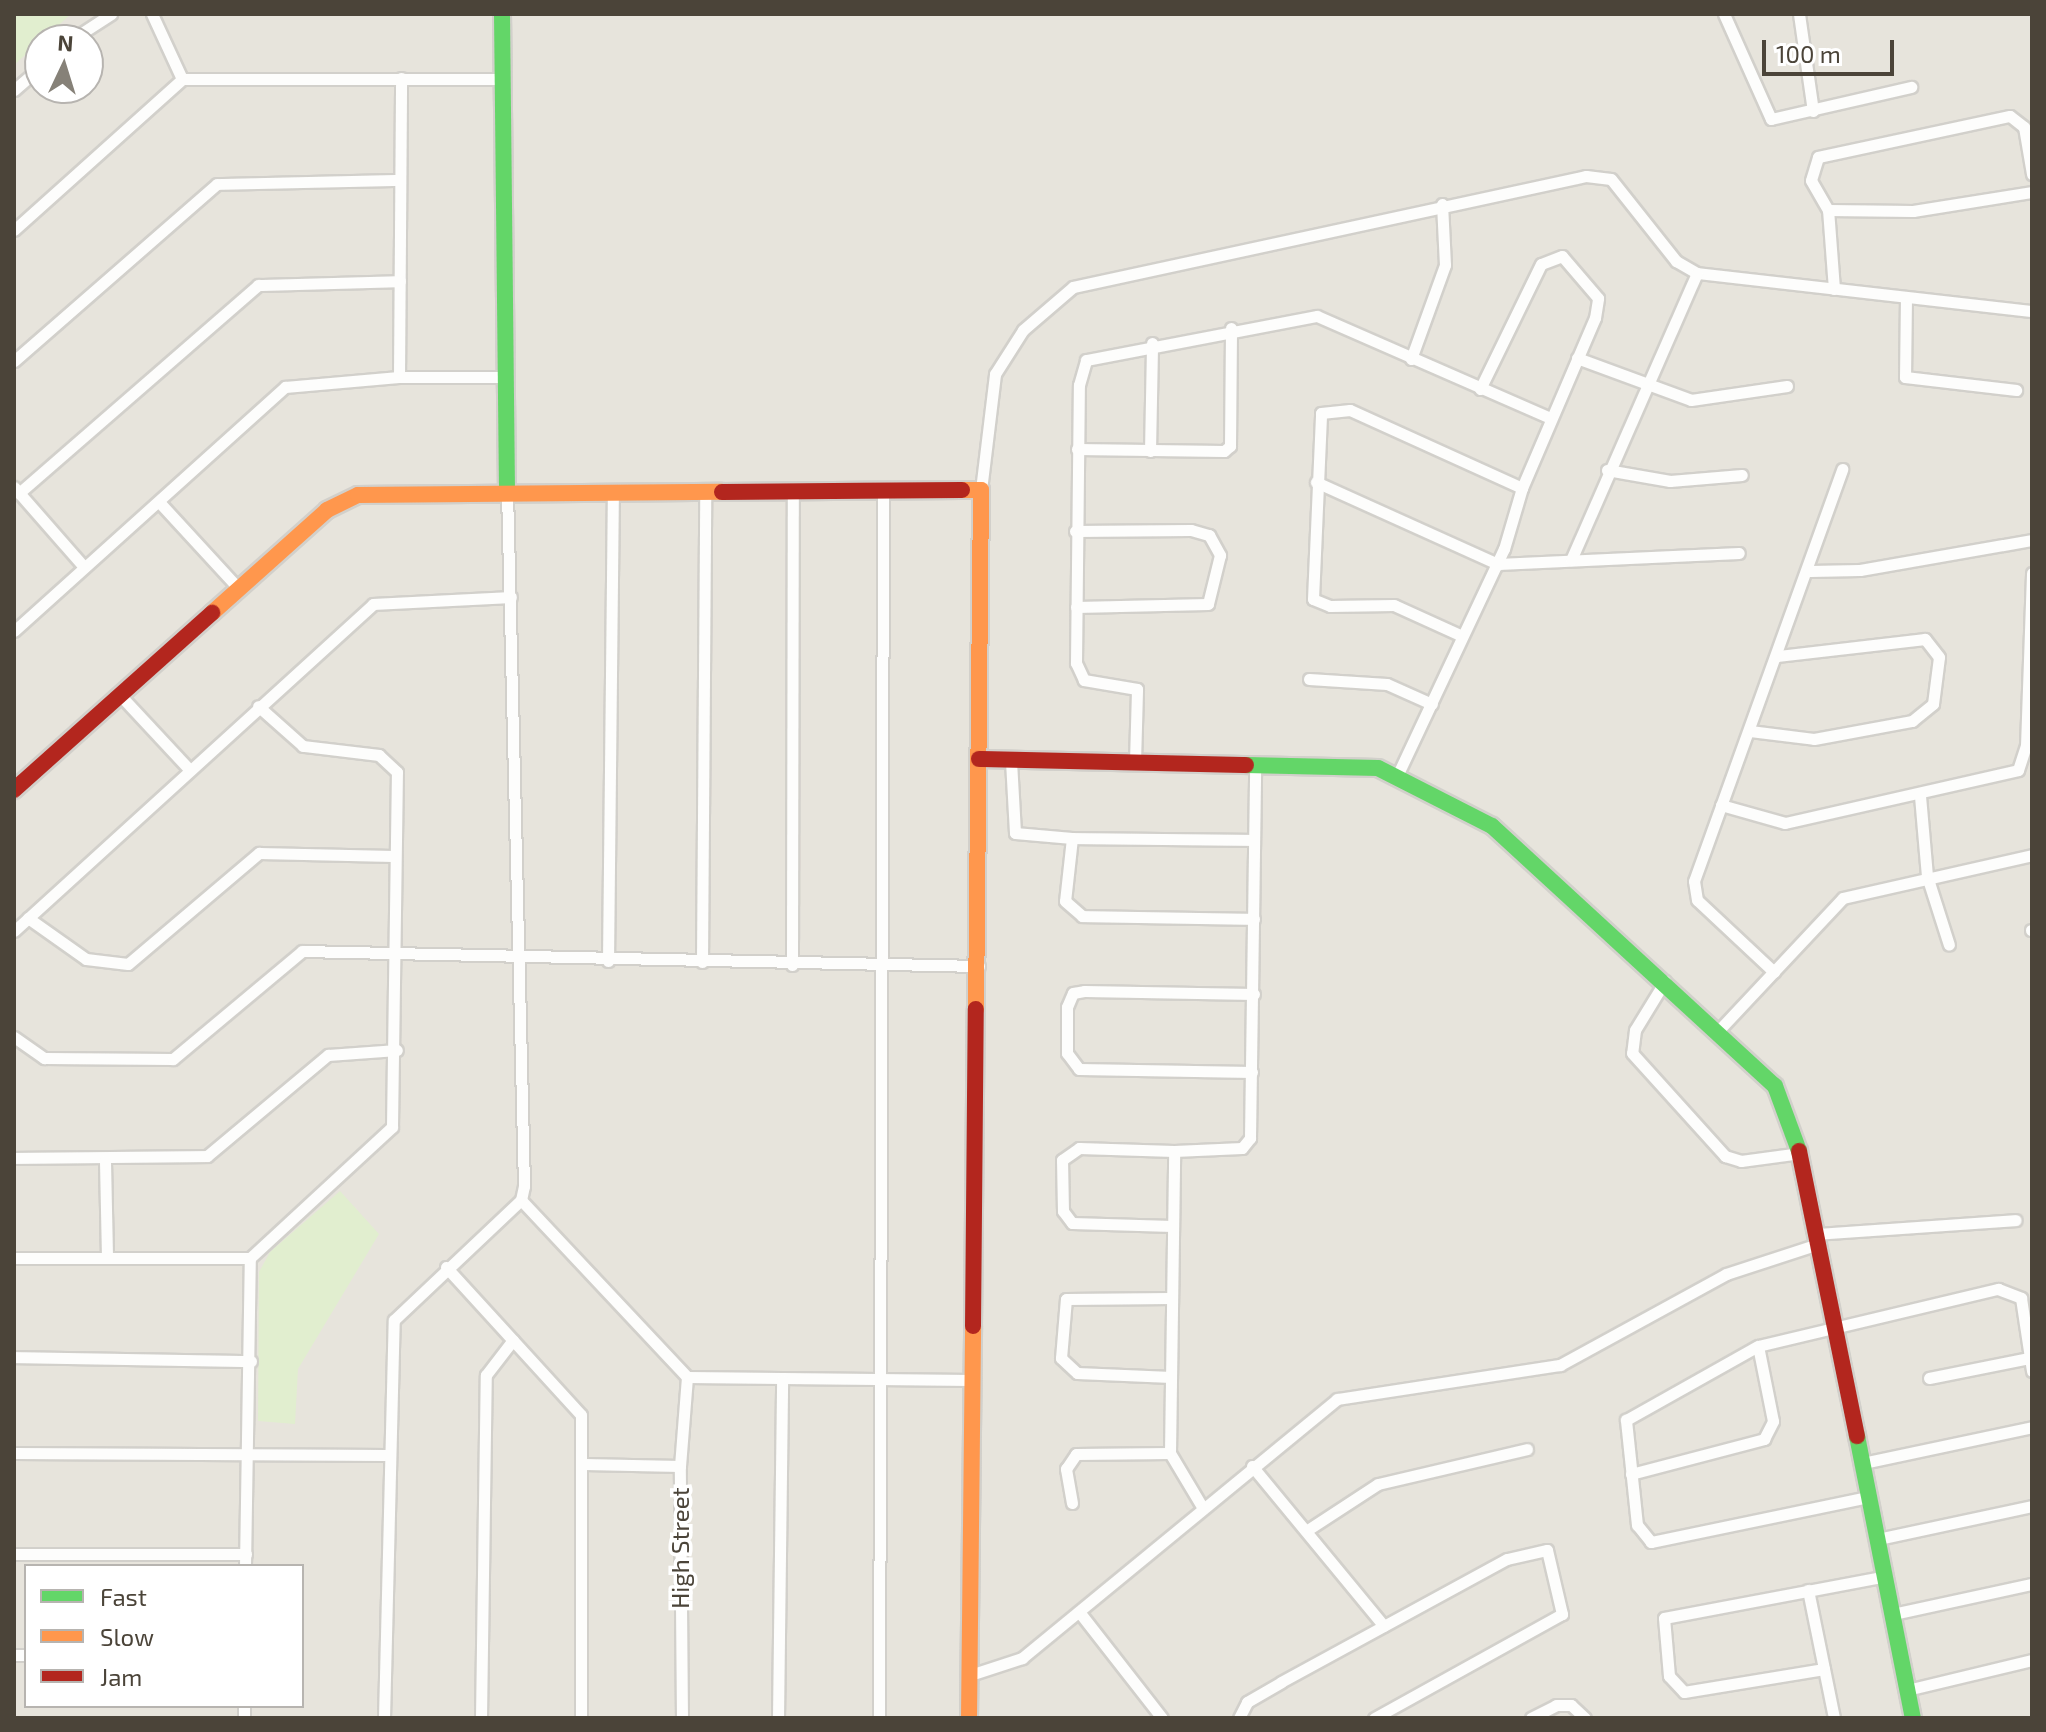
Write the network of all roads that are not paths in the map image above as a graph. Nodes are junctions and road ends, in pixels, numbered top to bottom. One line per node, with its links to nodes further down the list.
1 (152, 14): 6 (street)
2 (502, 14): 7 (street)
3 (1724, 14): 9 (street)
4 (1799, 14): 9 (street)
5 (401, 78): 6 (street); 7 (street); 11 (street)
6 (182, 79): 15 (street)
7 (501, 79): 27 (street)
8 (1911, 87): 9 (street)
9 (1813, 111)
10 (2032, 174): 14 (street)
11 (400, 180): 17 (street); 23 (street)
12 (2032, 192): 14 (street)
13 (1442, 204): 16 (street); 25 (street); 42 (street)
14 (1828, 210): 18 (street)
15 (14, 230)
16 (1697, 273): 18 (street); 28 (street)
17 (400, 281): 26 (street); 41 (street)
18 (1834, 289): 19 (street)
19 (1906, 297): 20 (street); 31 (street)
20 (2032, 311)
21 (1231, 328): 22 (street); 25 (street); 34 (street)
22 (1152, 343): 33 (street); 34 (street)
23 (17, 353)
24 (1577, 358): 28 (street); 30 (street); 32 (street)
25 (1411, 359): 30 (street)
26 (399, 377): 27 (street); 47 (street)
27 (506, 377): 45 (street)
28 (1646, 386): 29 (street); 36 (street)
29 (1787, 386)
30 (1480, 389): 32 (street)
31 (2016, 390)
32 (1550, 418): 40 (street)
33 (1077, 449): 34 (street); 48 (street)
34 (1150, 451)
35 (1842, 469): 54 (street)
36 (1607, 470): 37 (street); 51 (street)
37 (1742, 475)
38 (1316, 482): 40 (street); 52 (street); 60 (street)
39 (883, 488): 42 (street); 44 (street); 90 (street)
40 (1522, 488): 52 (street)
41 (17, 490): 53 (street)
42 (981, 490): 67 (street)
43 (705, 491): 44 (street); 46 (street); 88 (street)
44 (793, 491): 89 (street)
45 (507, 492): 46 (street); 56 (street); 57 (street)
46 (613, 492): 87 (street)
47 (160, 503): 53 (street); 56 (street)
48 (1075, 531): 58 (street); 58 (street)
49 (2032, 540): 54 (street)
50 (1739, 553): 51 (street)
51 (1571, 560): 52 (street)
52 (1498, 564): 60 (street)
53 (84, 567): 59 (street)
54 (1810, 571): 61 (street)
55 (2032, 573): 74 (street)
56 (239, 589): 63 (street)
57 (511, 597): 65 (street); 86 (street)
58 (1076, 607): 69 (street)
59 (14, 631)
60 (1460, 635): 64 (street)
61 (1779, 656): 66 (street); 66 (street)
62 (1309, 679): 64 (street)
63 (120, 695): 71 (street); 73 (street)
64 (1432, 704): 72 (street)
65 (258, 706): 71 (street); 79 (street)
66 (1750, 731): 75 (street)
67 (979, 759): 68 (street); 91 (street)
68 (1011, 761): 69 (street); 76 (street)
69 (1135, 762): 70 (street)
70 (1255, 763): 72 (street); 77 (street)
71 (189, 769): 81 (street)
72 (1397, 776): 93 (street)
73 (14, 790)
74 (1920, 796): 75 (street); 80 (street)
75 (1721, 805): 92 (street)
76 (1072, 838): 77 (street); 82 (street)
77 (1253, 840): 82 (street)
78 (2032, 855): 80 (street)
79 (393, 856): 81 (street); 85 (street)
80 (1927, 876): 84 (street); 92 (street)
81 (28, 918): 83 (street)
82 (1254, 919): 94 (street)
83 (14, 931)
84 (1949, 945)
85 (397, 949): 86 (street); 96 (street); 97 (street)
86 (518, 960): 87 (street); 103 (street)
87 (608, 961): 88 (street)
88 (702, 962): 89 (street)
89 (792, 965): 90 (street)
90 (884, 965): 91 (street); 123 (street)
91 (979, 966): 124 (street)
92 (1774, 972): 95 (street)
93 (1665, 981): 95 (street); 100 (street)
94 (1254, 994): 98 (street); 98 (street)
95 (1719, 1030): 100 (street)
96 (14, 1037)
97 (397, 1050): 102 (street); 109 (street)
98 (1252, 1072): 99 (street)
99 (1174, 1151): 105 (street); 105 (street)
100 (1800, 1153): 106 (street)
101 (14, 1158): 102 (street)
102 (105, 1161): 108 (street)
103 (521, 1200): 110 (street); 119 (street)
104 (2016, 1220): 106 (street)
105 (1172, 1226): 111 (street)
106 (1817, 1239): 112 (street); 134 (street)
107 (14, 1258): 108 (street)
108 (107, 1258): 109 (street)
109 (250, 1258): 117 (street)
110 (446, 1267): 113 (street); 130 (street)
111 (1171, 1298): 120 (street); 120 (street)
112 (1836, 1327): 114 (street); 116 (street); 131 (street)
113 (513, 1340): 132 (street); 155 (street)
114 (1758, 1346): 135 (street); 135 (street)
115 (14, 1357): 117 (street)
116 (2029, 1358): 118 (street); 121 (street)
117 (251, 1361): 128 (street)
118 (2032, 1371)
119 (687, 1377): 122 (street); 133 (street, High Street)
120 (1171, 1377): 129 (street)
121 (1929, 1378)
122 (782, 1380): 123 (street); 158 (street)
123 (882, 1380): 124 (street); 159 (street)
124 (971, 1380): 152 (street)
125 (2032, 1427): 131 (street)
126 (1527, 1449): 140 (street)
127 (14, 1453): 128 (street)
128 (248, 1453): 130 (street); 143 (street)
129 (1170, 1453): 137 (street); 138 (street)
130 (386, 1455): 154 (street)
131 (1863, 1463): 136 (street)
132 (584, 1464): 133 (street); 156 (street)
133 (680, 1466): 157 (street, High Street)
134 (1252, 1466): 138 (street); 140 (street)
135 (1631, 1474): 136 (street)
136 (1868, 1497): 141 (street)
137 (1072, 1503)
138 (1201, 1505): 147 (street)
139 (2032, 1506): 141 (street)
140 (1309, 1529): 149 (street)
141 (1878, 1539): 144 (street)
142 (14, 1554): 143 (street)
143 (246, 1560)
144 (1886, 1576): 146 (street); 148 (street)
145 (2032, 1584): 148 (street)
146 (1808, 1590): 151 (street); 151 (street)
147 (1080, 1613): 152 (street); 161 (street)
148 (1893, 1614): 153 (street)
149 (1384, 1626): 162 (street); 163 (street)
150 (2032, 1660): 153 (street)
151 (1824, 1669): 166 (street)
152 (970, 1675): 160 (street)
153 (1907, 1690): 167 (street)
154 (384, 1718)
155 (481, 1718)
156 (581, 1718)
157 (682, 1718)
158 (778, 1718)
159 (879, 1718)
160 (969, 1718)
161 (1162, 1718)
162 (1239, 1718)
163 (1374, 1718)
164 (1531, 1718): 165 (street)
165 (1585, 1718)
166 (1834, 1718)
167 (1913, 1718)

